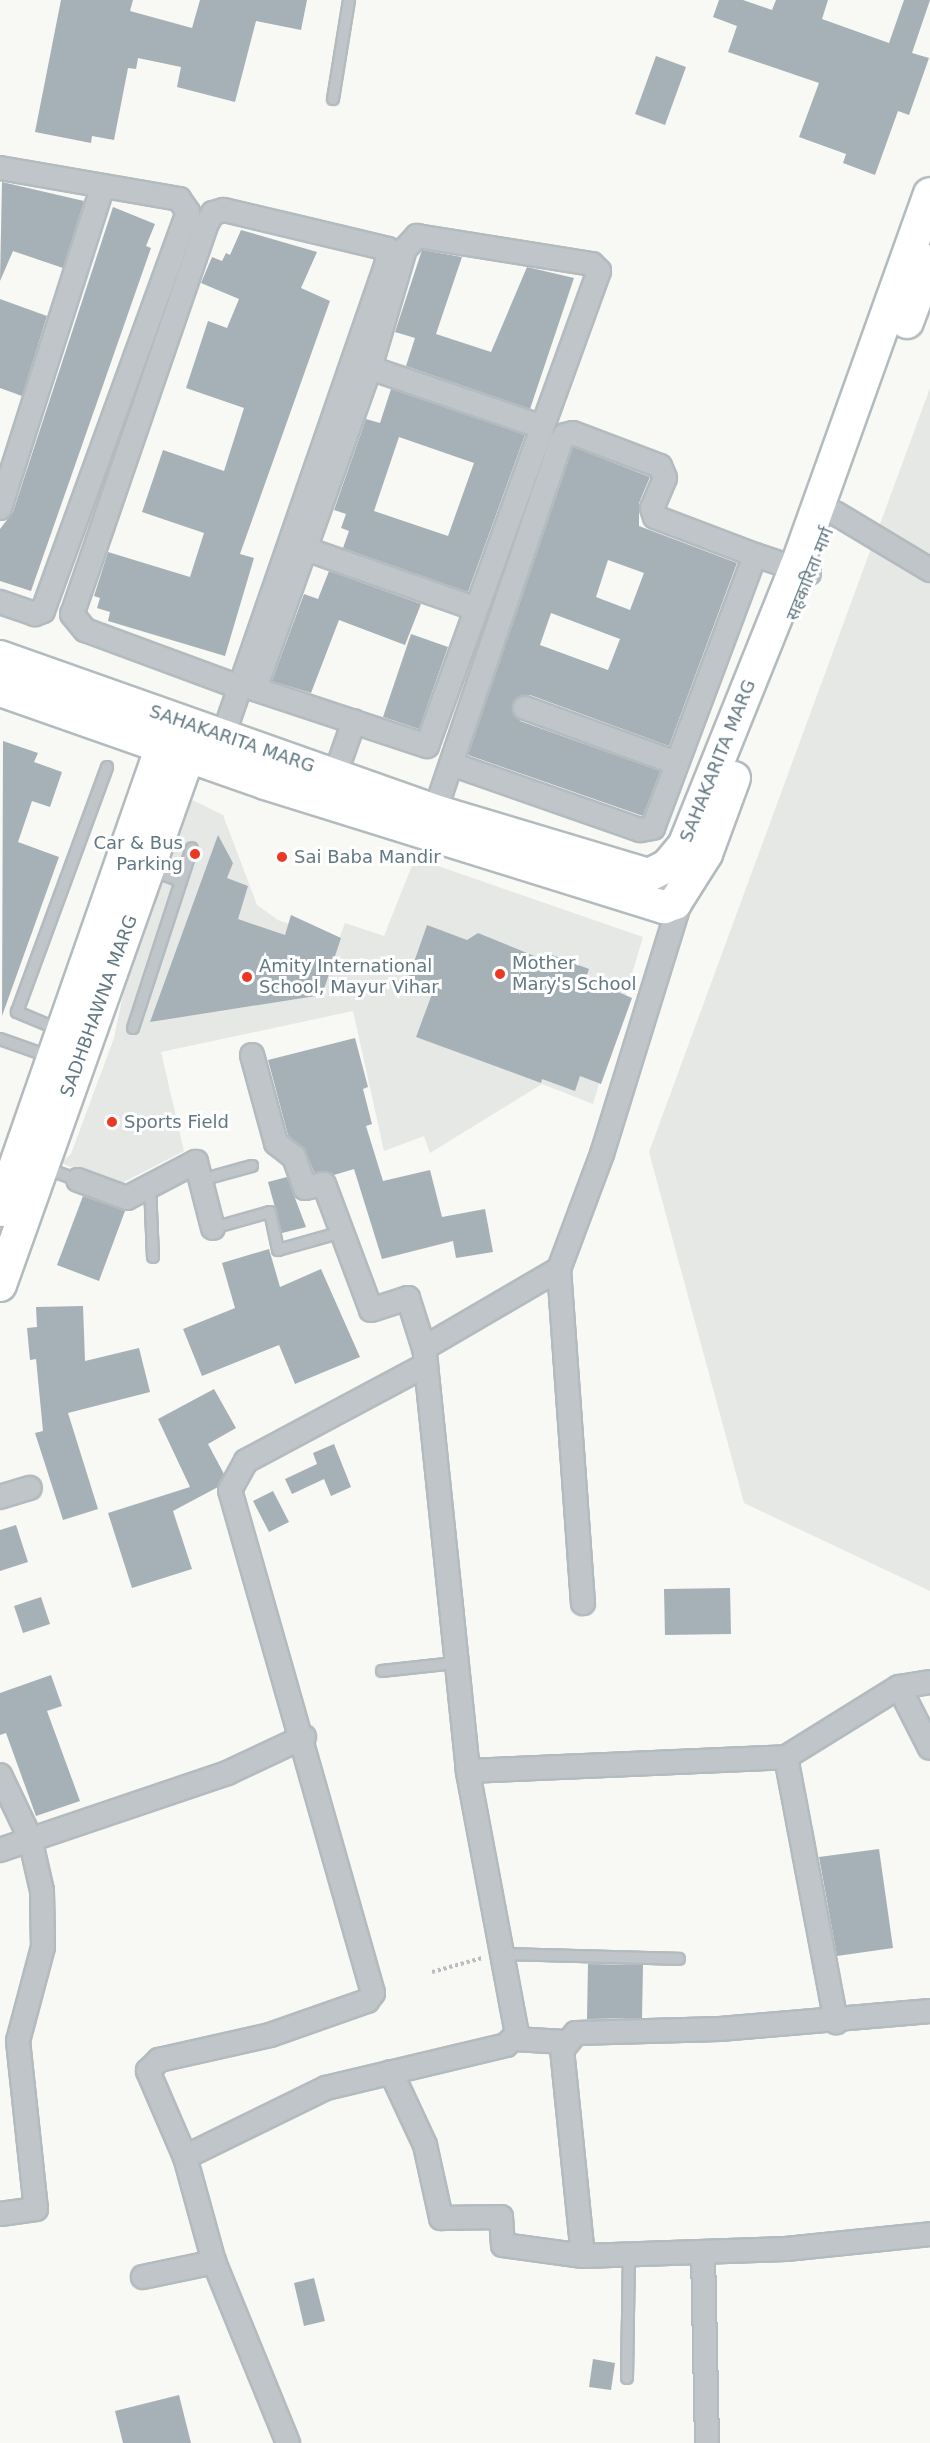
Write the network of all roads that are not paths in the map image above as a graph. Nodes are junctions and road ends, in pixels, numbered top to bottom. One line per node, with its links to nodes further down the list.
1 (349, 0): 2 (lane)
2 (333, 99)
3 (0, 168): 4 (street)
4 (102, 189): 9 (street); 15 (street)
5 (930, 194): 14 (street, SAHAKARITA MARG)
6 (930, 261): 10 (street, सहकारिता मार्ग)
7 (370, 368): 8 (street); 8 (street); 11 (street)
8 (542, 427): 16 (street)
9 (0, 508)
10 (835, 513): 13 (street); 14 (street, सहकारिता मार्ग)
11 (306, 549): 16 (street); 21 (street)
12 (755, 555): 14 (street); 24 (street); 25 (street)
13 (930, 570)
14 (802, 571): 31 (street, SAHAKARITA MARG); 33 (street, सहकारिता मार्ग)
15 (0, 602)
16 (476, 609): 21 (street)
17 (0, 657): 22 (street, SAHAKARITA MARG)
18 (239, 687): 18 (street); 22 (street)
19 (0, 690): 23 (street, SAHAKARITA MARG)
20 (525, 708): 24 (street)
21 (354, 721): 27 (street)
22 (198, 727): 23 (street, SADHBHAWNA MARG); 27 (street, SAHAKARITA MARG)
23 (175, 752): 30 (street, SADHBHAWNA MARG); 33 (street, SAHAKARITA MARG); 36 (street, SADHBHAWNA MARG)
24 (676, 763): 25 (street)
25 (452, 764): 28 (street)
26 (107, 767): 36 (lane)
27 (335, 775): 28 (street, SAHAKARITA MARG)
28 (435, 811): 31 (street, SAHAKARITA MARG)
29 (192, 848): 32 (lane)
30 (148, 868): 32 (lane); 39 (street, SADHBHAWNA MARG)
31 (660, 870): 33 (street)
32 (181, 881): 34 (lane)
33 (681, 894): 48 (street)
34 (133, 1028)
35 (0, 1039): 36 (lane); 37 (lane)
36 (58, 1044): 44 (street, SADHBHAWNA MARG)
37 (0, 1050)
38 (252, 1055): 46 (street)
39 (42, 1166): 41 (lane); 49 (street, SADHBHAWNA MARG)
40 (252, 1166): 42 (lane)
41 (78, 1180): 43 (street)
42 (201, 1180): 43 (street); 45 (street)
43 (150, 1186): 47 (lane)
44 (0, 1210)
45 (213, 1228): 46 (lane)
46 (342, 1232): 50 (street)
47 (153, 1257)
48 (559, 1269): 50 (street); 53 (street)
49 (0, 1285)
50 (425, 1357): 54 (street); 58 (street)
51 (30, 1488): 52 (street)
52 (0, 1497)
53 (583, 1603)
54 (455, 1663): 55 (lane); 61 (street)
55 (382, 1671)
56 (930, 1682): 57 (street)
57 (899, 1687): 59 (street); 60 (street)
58 (304, 1737): 63 (street); 72 (street)
59 (930, 1748)
60 (786, 1757): 61 (street); 68 (street)
61 (468, 1771): 65 (street)
62 (0, 1775): 63 (street)
63 (30, 1838): 64 (street); 73 (street)
64 (0, 1850)
65 (500, 1954): 66 (lane); 69 (street)
66 (679, 1959)
67 (930, 2011): 68 (street)
68 (836, 2022): 70 (street)
69 (514, 2039): 70 (street); 71 (street)
70 (564, 2042): 77 (street)
71 (391, 2072): 72 (street); 77 (street)
72 (185, 2157): 78 (street)
73 (0, 2214)
74 (930, 2234): 75 (street)
75 (703, 2252): 76 (street); 82 (street)
76 (629, 2254): 77 (street); 80 (lane)
77 (583, 2256)
78 (214, 2262): 79 (street); 81 (street)
79 (143, 2277)
80 (627, 2378)
81 (288, 2443)
82 (707, 2443)

